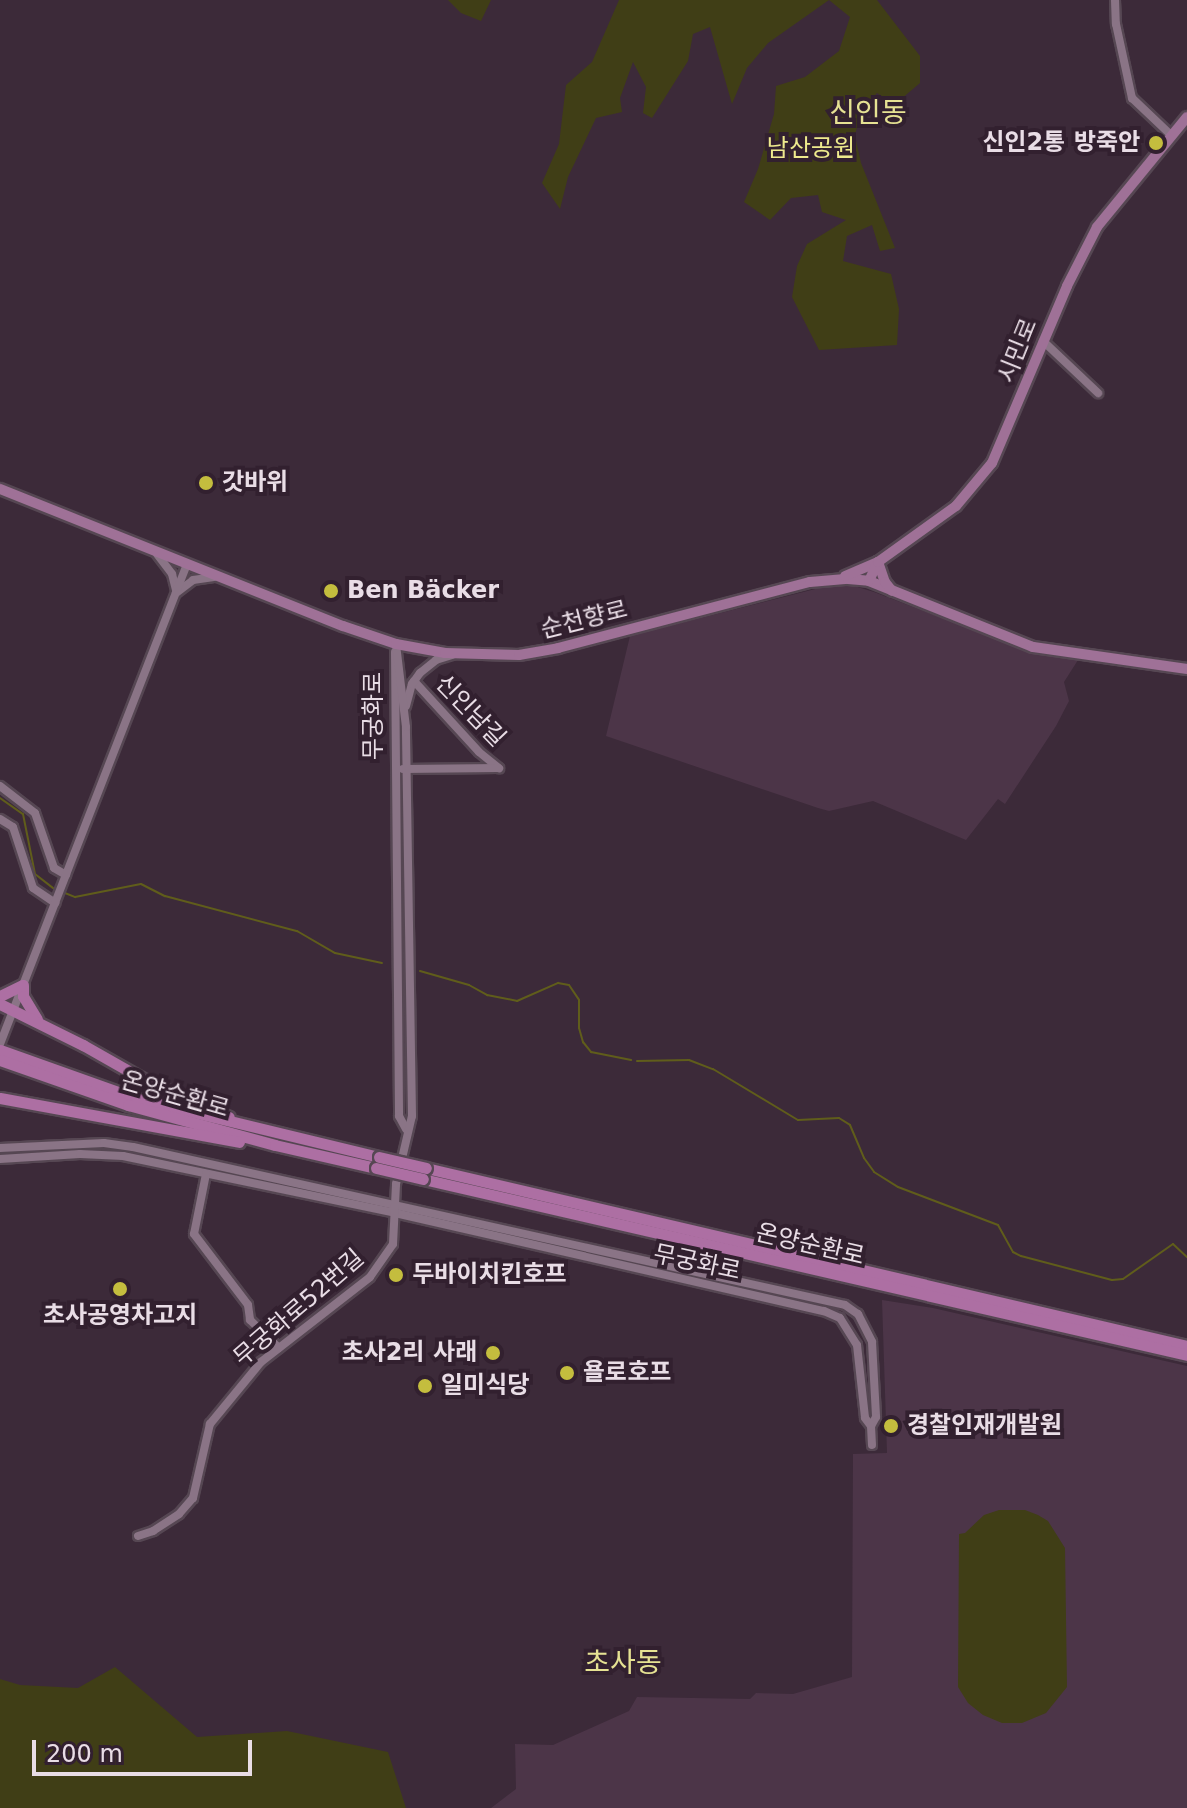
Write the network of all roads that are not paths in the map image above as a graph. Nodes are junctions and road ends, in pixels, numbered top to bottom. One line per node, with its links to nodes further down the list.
1 (1115, 0): 3 (street)
2 (1187, 117): 3 (main road, 시민로)
3 (1172, 136): 4 (main road, 시민로)
4 (1043, 341): 5 (street); 8 (main road, 시민로)
5 (1098, 393)
6 (0, 489): 7 (main road, 순천향로)
7 (153, 550): 9 (main road, 순천향로); 14 (street)
8 (878, 562): 11 (main road); 12 (main road, 시민로); 13 (main road)
9 (187, 564): 10 (main road, 순천향로); 14 (street)
10 (222, 578): 14 (street); 15 (main road, 순천향로)
11 (836, 579): 12 (main road, 순천향로); 16 (main road, 순천향로)
12 (869, 581): 13 (main road, 순천향로)
13 (893, 592): 17 (main road, 순천향로)
14 (176, 593): 24 (street)
15 (396, 644): 16 (main road, 순천향로); 19 (street, 무궁화로); 20 (street, 무궁화로)
16 (460, 654): 18 (street)
17 (1187, 669)
18 (414, 681): 19 (street); 21 (street, 신인남길)
19 (406, 727): 21 (street, 무궁화로)
20 (395, 769): 21 (street); 36 (street, 무궁화로)
21 (407, 769): 36 (street, 무궁화로)
22 (0, 786): 24 (street)
23 (0, 819): 25 (street)
24 (66, 875): 25 (street)
25 (55, 903): 26 (street)
26 (23, 985): 27 (highway); 29 (street); 30 (highway)
27 (0, 996)
28 (0, 1004): 29 (highway)
29 (14, 1008): 30 (highway); 31 (street)
30 (40, 1022): 35 (highway)
31 (0, 1047): 33 (highway)
32 (0, 1060): 33 (highway)
33 (14, 1061): 35 (highway, 온양순환로); 37 (highway, 온양순환로)
34 (0, 1098): 37 (highway)
35 (247, 1127): 40 (highway, 온양순환로)
36 (406, 1129): 43 (street, 무궁화로)
37 (275, 1145): 40 (highway, 온양순환로)
38 (0, 1148): 43 (street)
39 (0, 1159): 41 (street)
40 (377, 1162): 42 (highway, bridge)
41 (206, 1174): 44 (street); 46 (street)
42 (425, 1174): 45 (highway, 온양순환로); 47 (highway, 온양순환로)
43 (395, 1202): 44 (street, 무궁화로); 48 (street, 무궁화로)
44 (395, 1213): 46 (street, 무궁화로52번길); 48 (street, 무궁화로)
45 (1187, 1346)
46 (279, 1348): 50 (street, 무궁화로52번길)
47 (1187, 1355)
48 (871, 1426): 49 (street, 무궁화로)
49 (872, 1445)
50 (138, 1536)

